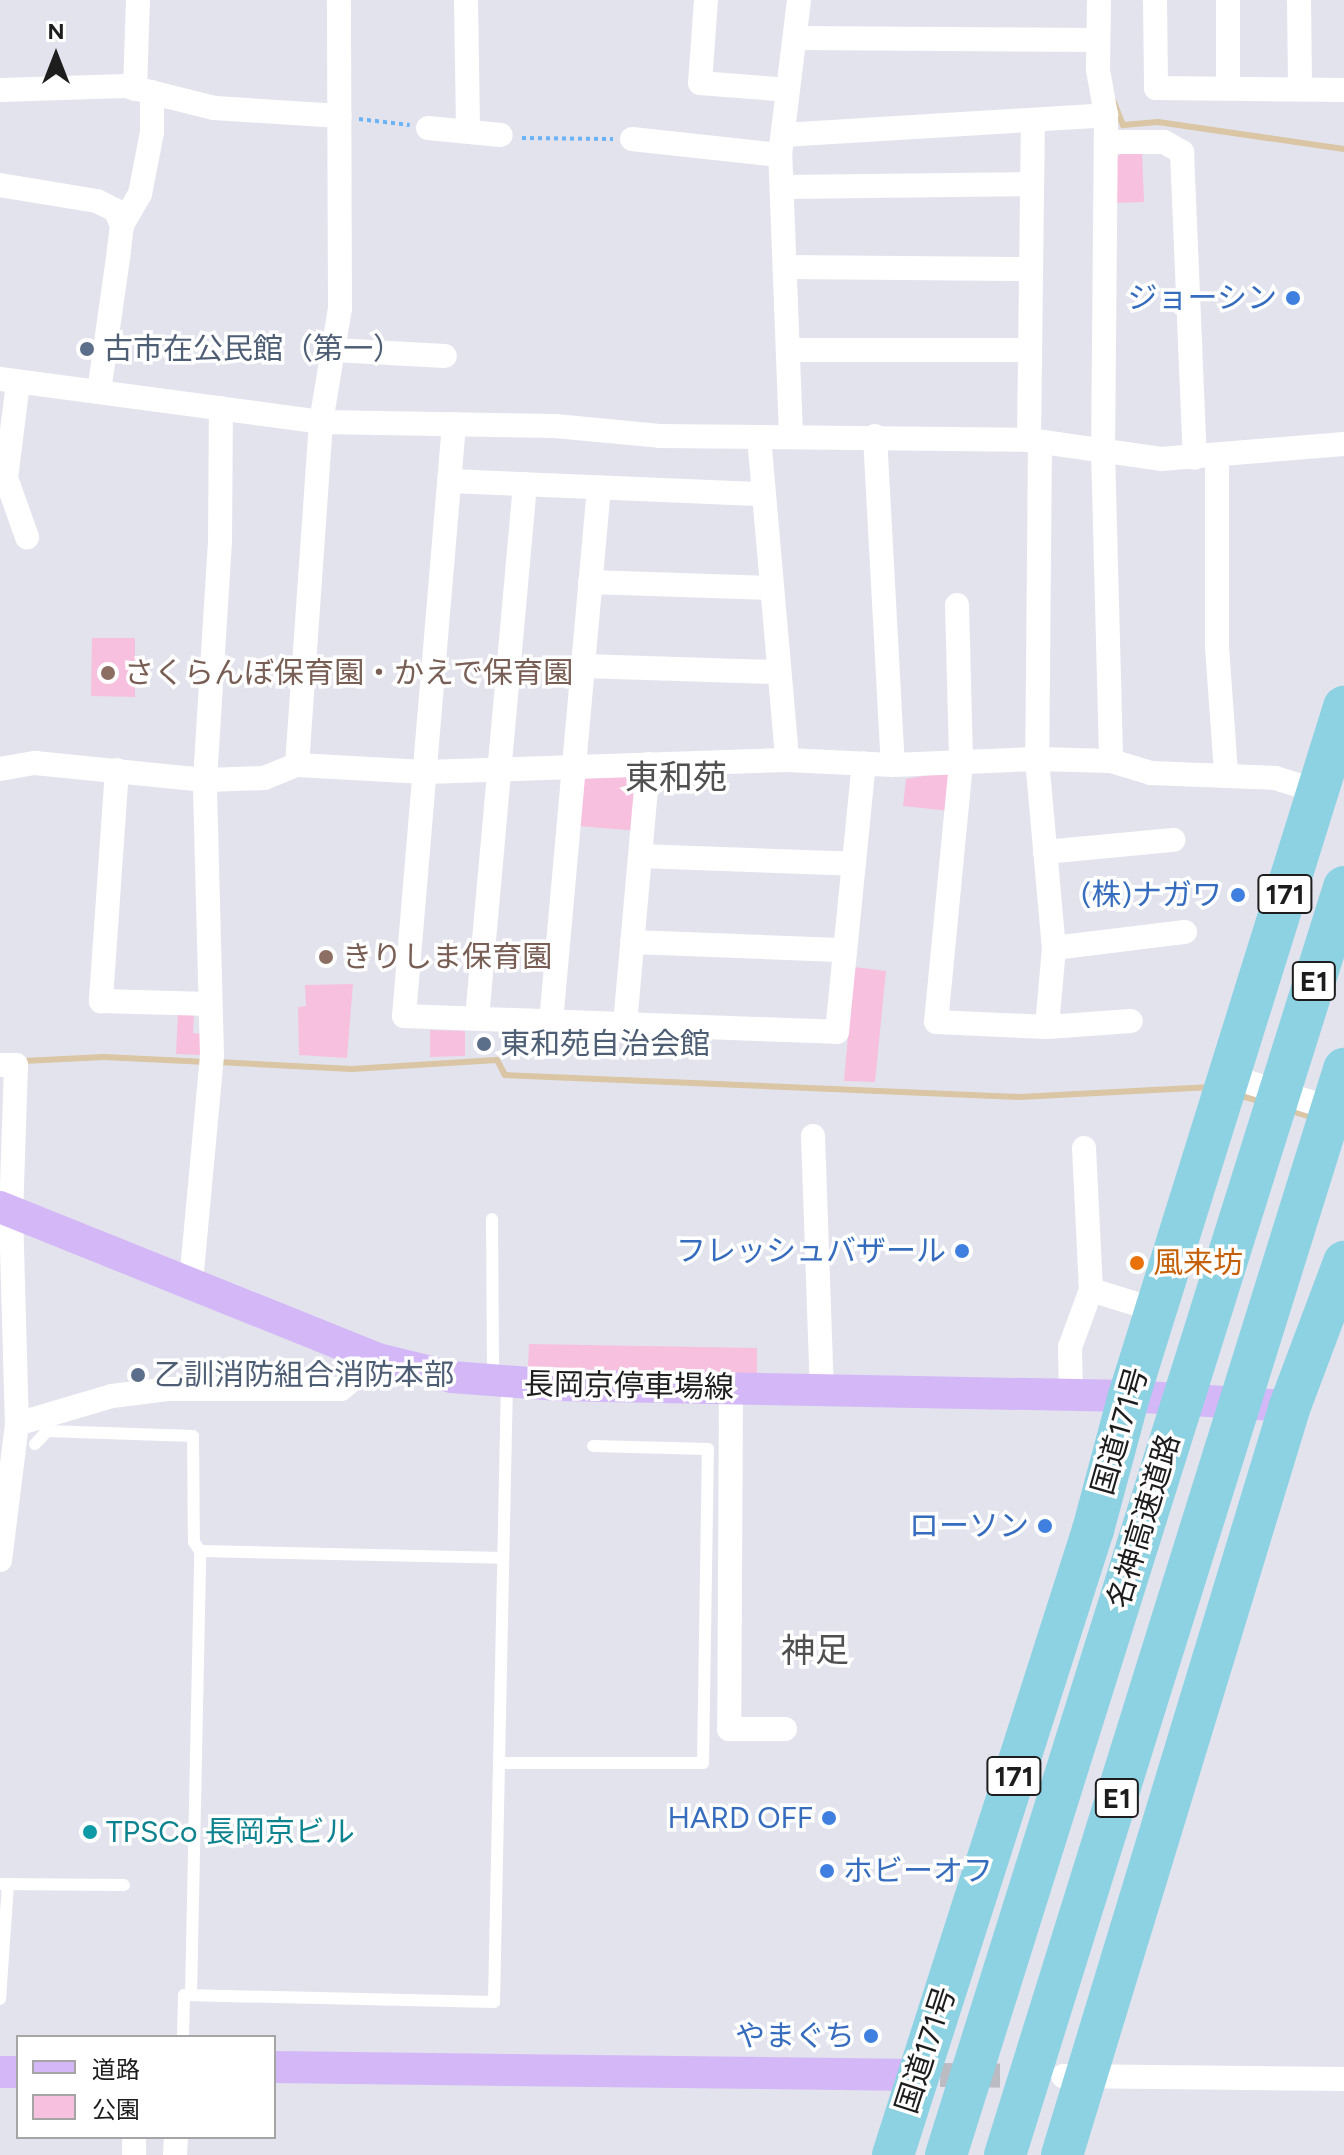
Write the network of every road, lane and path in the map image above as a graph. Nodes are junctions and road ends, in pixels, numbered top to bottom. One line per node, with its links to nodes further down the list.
1 (138, 0): 15 (street)
2 (339, 0): 19 (street)
3 (466, 0): 22 (street)
4 (706, 0): 16 (street)
5 (799, 0): 10 (street)
6 (1099, 0): 11 (street)
7 (1155, 0): 12 (street)
8 (1228, 0): 12 (street)
9 (1299, 0): 13 (street)
10 (797, 38): 11 (street); 16 (street)
11 (1097, 40): 18 (street)
12 (1228, 88): 13 (street)
13 (1300, 88): 17 (street)
14 (0, 90): 15 (street)
15 (143, 90): 19 (street); 30 (street)
16 (788, 90): 26 (street)
17 (1344, 90)
18 (1106, 115): 20 (street); 25 (street)
19 (340, 116): 21 (path); 33 (street)
20 (1033, 120): 26 (street); 27 (street)
21 (428, 128): 22 (street)
22 (468, 131): 23 (street)
23 (501, 135): 24 (path)
24 (632, 139): 26 (street)
25 (1106, 142): 47 (street); 48 (street)
26 (781, 145): 29 (street)
27 (1030, 184): 29 (street); 32 (street)
28 (0, 185): 30 (street)
29 (783, 187): 31 (street)
30 (122, 225): 38 (street)
31 (786, 267): 32 (street); 34 (street)
32 (1029, 269): 35 (street)
33 (334, 350): 36 (street); 40 (street)
34 (788, 350): 35 (street); 42 (street)
35 (1029, 350): 45 (street)
36 (445, 356)
37 (9, 381): 38 (street); 49 (street)
38 (99, 391): 39 (street)
39 (221, 408): 40 (street); 75 (street)
40 (321, 422): 41 (street); 67 (street)
41 (454, 424): 44 (street); 50 (street)
42 (791, 435): 43 (street); 44 (street)
43 (875, 436): 45 (street); 68 (street)
44 (759, 437): 53 (street)
45 (1034, 441): 47 (street); 61 (street)
46 (1344, 444): 48 (street)
47 (1103, 450): 48 (street); 63 (street)
48 (1206, 457): 74 (street)
49 (3, 477): 54 (street)
50 (449, 481): 51 (street); 73 (street)
51 (525, 484): 52 (street); 71 (street)
52 (599, 487): 53 (street); 55 (street)
53 (763, 494): 56 (street)
54 (27, 537)
55 (590, 582): 56 (street); 58 (street)
56 (771, 588): 59 (street)
57 (957, 605): 65 (street)
58 (583, 666): 59 (street); 69 (street)
59 (778, 672): 62 (street)
60 (1344, 707): 76 (highway, 国道171号 / 171)
61 (1037, 759): 63 (street); 65 (street); 78 (street)
62 (787, 760): 64 (street); 66 (street)
63 (1111, 761): 74 (street)
64 (864, 763): 68 (street); 80 (street)
65 (961, 763): 68 (street); 91 (street)
66 (648, 764): 69 (street); 79 (street)
67 (297, 765): 73 (street); 75 (street)
68 (893, 765)
69 (574, 767): 71 (street); 89 (street)
70 (0, 769): 72 (street)
71 (500, 769): 73 (street); 87 (street)
72 (117, 770): 75 (street); 86 (street)
73 (425, 772): 87 (street)
74 (1226, 774): 76 (street)
75 (205, 780): 86 (street)
76 (1317, 791): 93 (highway, 国道171号 / 171)
77 (1173, 840): 78 (street)
78 (1045, 852): 84 (street)
79 (640, 856): 80 (street); 83 (street)
80 (854, 864): 85 (street)
81 (1344, 887): 128 (highway, 名神高速道路 / E1)
82 (1185, 932): 84 (street)
83 (632, 942): 85 (street); 90 (street)
84 (1054, 948): 91 (street)
85 (845, 950): 90 (street)
86 (210, 1004): 100 (street)
87 (477, 1018): 89 (street)
88 (1131, 1021): 91 (street)
89 (551, 1022): 90 (street)
90 (625, 1024)
91 (1047, 1027)
92 (0, 1065): 97 (street)
93 (1226, 1086): 94 (street); 102 (highway, 国道171号 / 171)
94 (1338, 1099): 129 (highway, 名神高速道路 / E1)
95 (813, 1136): 106 (street)
96 (1084, 1148): 101 (street)
97 (6, 1209): 100 (main road, 長岡京停車場線); 110 (street)
98 (492, 1219): 104 (lane)
99 (1344, 1262): 109 (highway)
100 (191, 1282): 103 (main road, 長岡京停車場線)
101 (1091, 1290): 102 (street); 107 (street)
102 (1156, 1310): 108 (highway, 国道171号 / 171)
103 (378, 1359): 104 (main road, 長岡京停車場線); 110 (street)
104 (500, 1382): 105 (main road, 長岡京停車場線); 114 (lane)
105 (731, 1389): 106 (main road, 長岡京停車場線); 116 (street)
106 (822, 1391): 107 (main road, 長岡京停車場線)
107 (1071, 1395): 108 (main road, 長岡京停車場線)
108 (1129, 1396): 109 (main road, 長岡京停車場線); 124 (highway, 国道171号 / 171)
109 (1290, 1406): 125 (highway)
110 (17, 1424): 115 (street)
111 (35, 1444): 113 (lane)
112 (593, 1446): 117 (lane)
113 (200, 1551): 114 (lane); 120 (lane)
114 (503, 1558): 117 (lane)
115 (0, 1560)
116 (785, 1729)
117 (499, 1763): 120 (lane)
118 (4, 1884): 119 (lane); 121 (lane)
119 (124, 1885)
120 (191, 1995): 122 (lane)
121 (0, 1999)
122 (183, 2035)
123 (276, 2067): 124 (main road)
124 (929, 2075): 127 (highway, 国道171号 / 171)
125 (1074, 2076): 126 (street); 130 (highway)
126 (1344, 2079)
127 (893, 2155)
128 (946, 2155)
129 (1005, 2155)
130 (1062, 2155)

